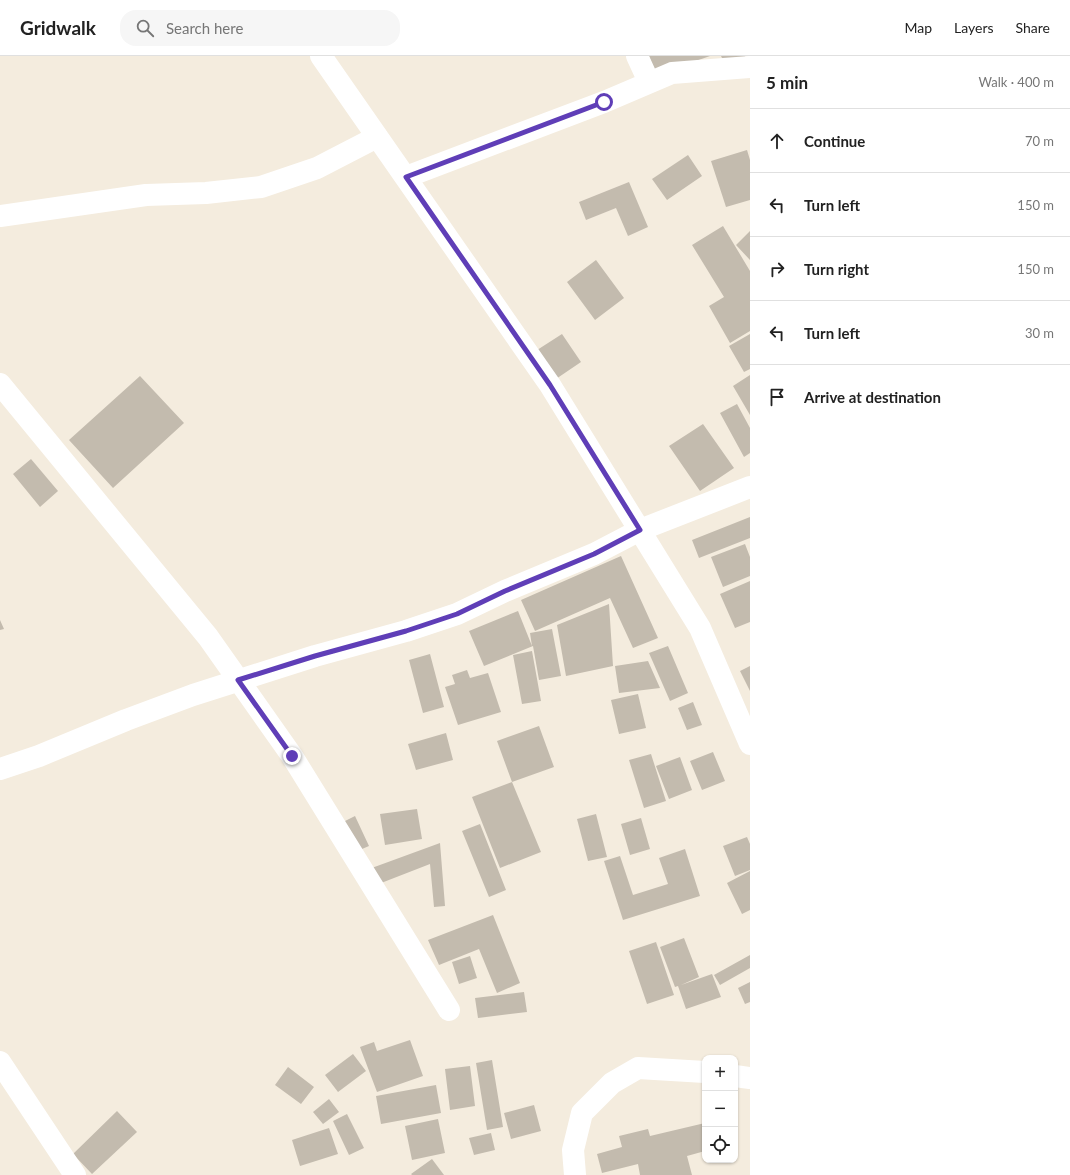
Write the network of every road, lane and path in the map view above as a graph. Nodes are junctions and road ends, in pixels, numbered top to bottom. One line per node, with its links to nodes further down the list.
1 (321, 56): 5 (street)
2 (637, 56): 4 (street)
3 (750, 67): 4 (street)
4 (649, 82): 6 (street)
5 (377, 137): 6 (street); 7 (street)
6 (406, 177): 10 (street)
7 (0, 216)
8 (0, 384): 11 (street)
9 (750, 487): 10 (street)
10 (640, 530): 11 (street); 12 (street)
11 (238, 680): 13 (street); 14 (street)
12 (750, 744)
13 (0, 769)
14 (449, 1010)
15 (0, 1062): 19 (street)
16 (702, 1072): 20 (street)
17 (738, 1076): 18 (street)
18 (750, 1078)
19 (75, 1175)
20 (575, 1175)

